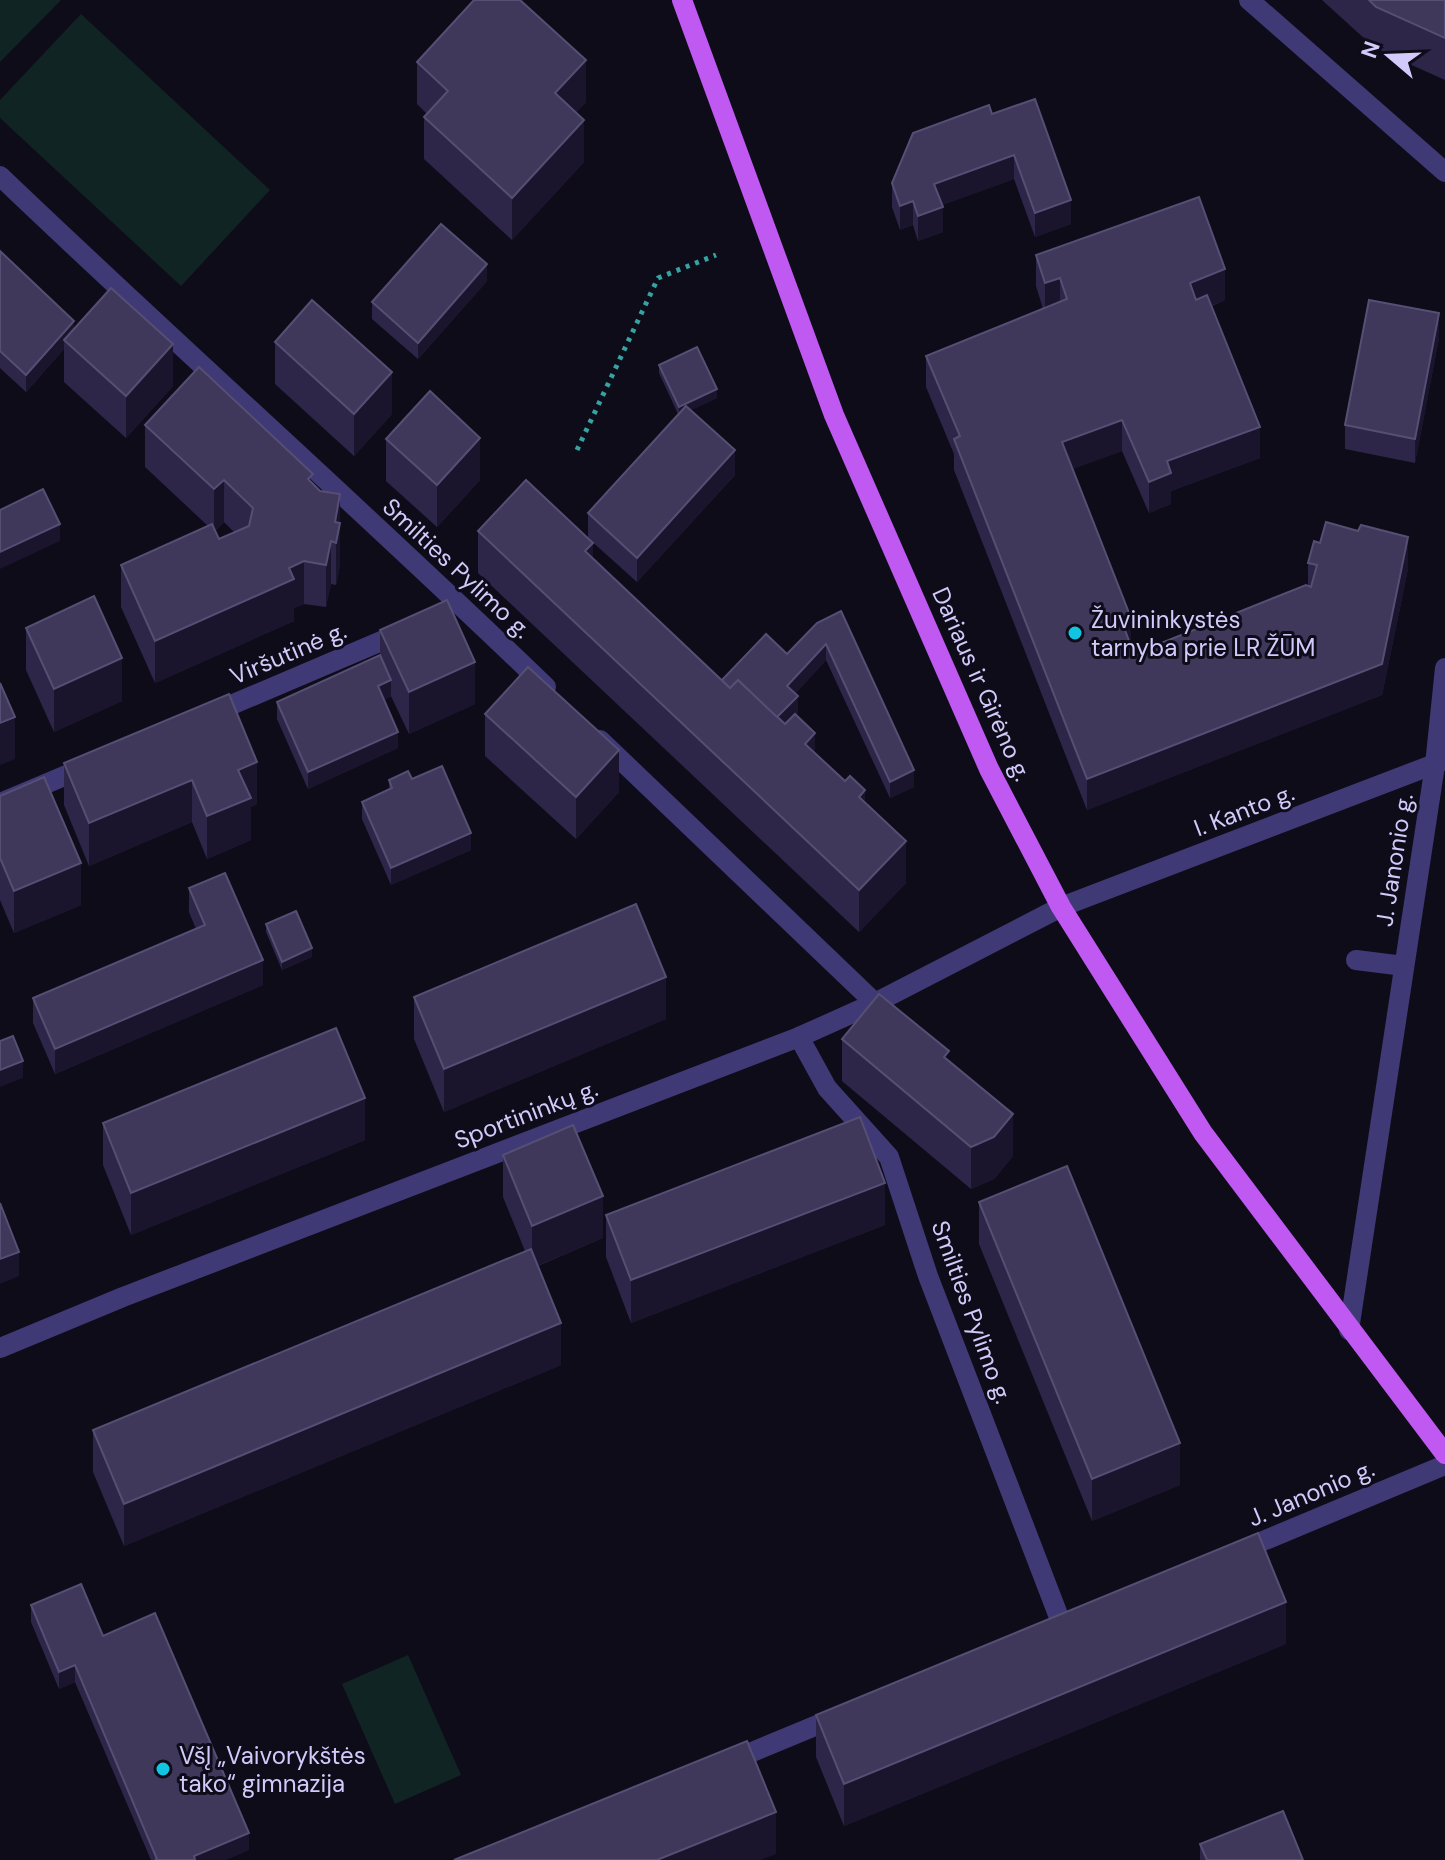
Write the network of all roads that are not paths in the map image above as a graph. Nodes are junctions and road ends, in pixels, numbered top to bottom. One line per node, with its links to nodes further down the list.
1 (682, 0): 13 (main road, Dariaus ir Girėno g.)
2 (1249, 0): 3 (street)
3 (1445, 172)
4 (0, 176): 5 (street, Smilties Pylimo g.)
5 (463, 607): 7 (street, Smilties Pylimo g.); 8 (street, Viršutinė g.)
6 (1445, 668): 11 (street, J. Janonio g.)
7 (563, 704)
8 (191, 722)
9 (585, 726): 16 (street)
10 (103, 760): 12 (street)
11 (1440, 763): 13 (street, I. Kanto g.); 15 (street, J. Janonio g.)
12 (0, 803)
13 (1061, 907): 16 (street, Sportininkų g.); 18 (main road, Dariaus ir Girėno g.)
14 (1356, 960): 15 (street)
15 (1404, 966): 18 (street, J. Janonio g.)
16 (875, 1003): 17 (street, Sportininkų g.)
17 (799, 1037): 19 (street, Sportininkų g.); 23 (street, Smilties Pylimo g.)
18 (1349, 1330): 20 (main road)
19 (0, 1348)
20 (1445, 1454)
21 (1445, 1465): 22 (street, J. Janonio g.)
22 (1224, 1557)
23 (1063, 1625)
24 (851, 1712): 25 (street)
25 (705, 1771)

